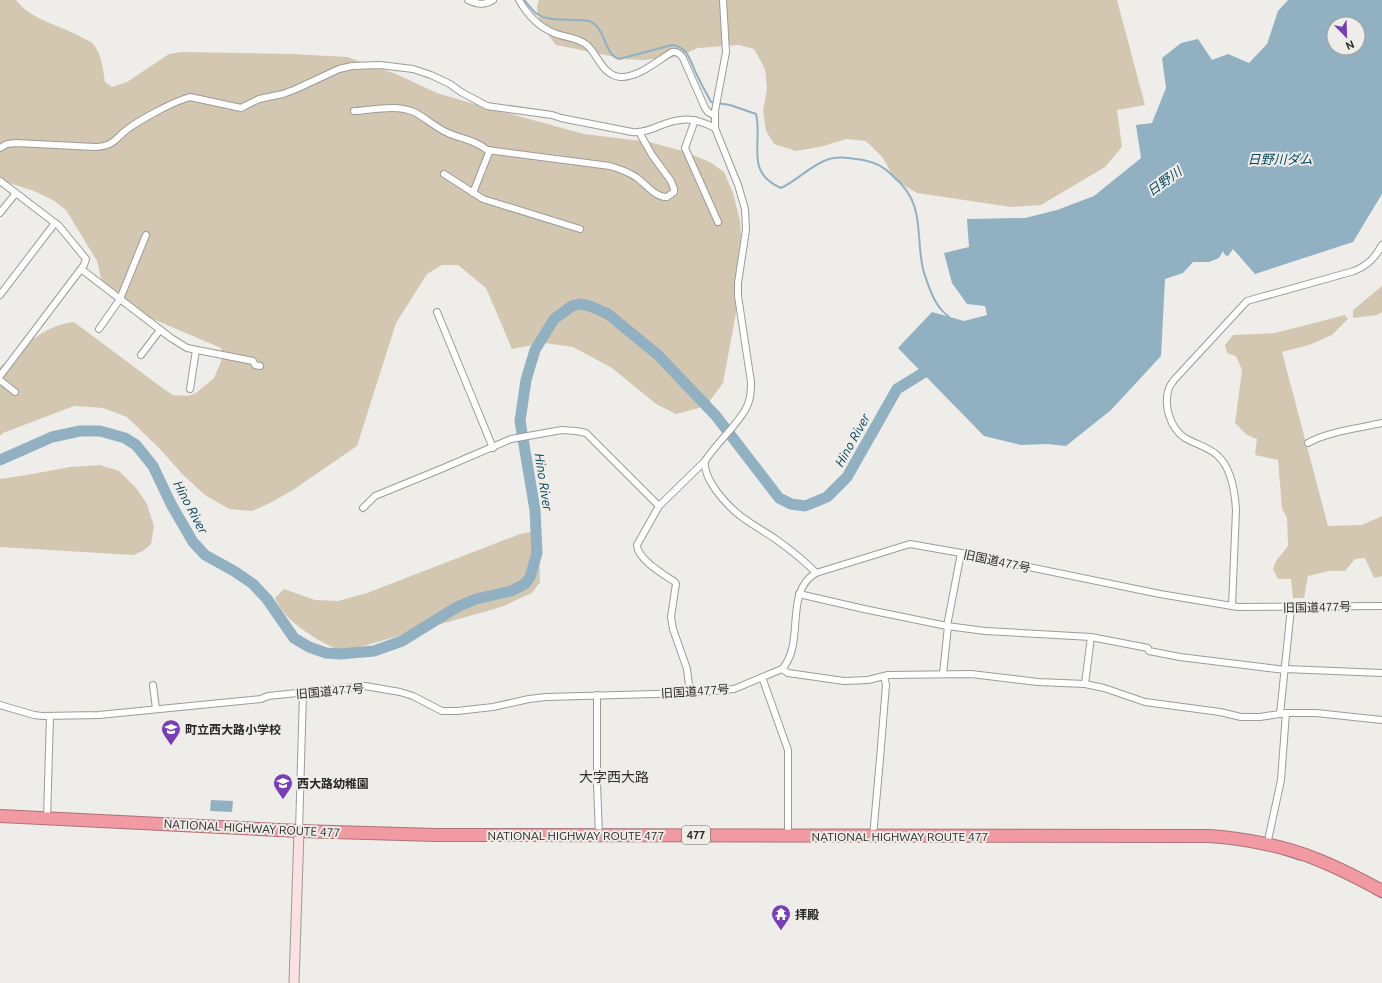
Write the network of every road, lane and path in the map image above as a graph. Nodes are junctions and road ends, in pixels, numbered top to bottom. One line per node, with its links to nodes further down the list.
1 (468, 0): 2 (street)
2 (493, 0)
3 (519, 0): 6 (street)
4 (723, 0): 6 (street)
5 (354, 111): 11 (street)
6 (715, 113): 8 (street)
7 (695, 120): 8 (street); 9 (street); 18 (street)
8 (715, 128): 38 (street)
9 (639, 132): 10 (street); 11 (street)
10 (0, 148)
11 (490, 150): 15 (street)
12 (444, 174): 15 (street)
13 (0, 181): 14 (street)
14 (16, 192): 16 (street); 17 (street)
15 (473, 194): 19 (street)
16 (0, 213)
17 (55, 222): 22 (street); 23 (street)
18 (718, 222)
19 (580, 229)
20 (146, 235): 24 (street)
21 (1382, 245): 44 (street)
22 (81, 269): 24 (street); 31 (street)
23 (0, 295)
24 (120, 299): 26 (street); 27 (street)
25 (438, 312): 37 (street)
26 (99, 329)
27 (160, 330): 28 (street); 29 (street)
28 (196, 350): 30 (street); 33 (street)
29 (141, 355)
30 (260, 366)
31 (0, 376)
32 (0, 380): 34 (street)
33 (190, 389)
34 (15, 392)
35 (1382, 423): 36 (street)
36 (1308, 443)
37 (493, 448): 39 (street); 40 (street)
38 (704, 461): 39 (street); 42 (street)
39 (659, 506): 58 (street)
40 (363, 508)
41 (961, 553): 42 (street, 旧国道477号); 44 (street, 旧国道477号); 47 (street)
42 (816, 573): 43 (street, 旧国道477号)
43 (799, 594): 47 (street); 49 (street, 旧国道477号)
44 (1232, 606): 46 (street, 旧国道477号)
45 (1382, 606): 46 (street, 旧国道477号)
46 (1291, 608): 50 (street)
47 (947, 626): 48 (street); 52 (street)
48 (1091, 637): 50 (street); 55 (street)
49 (782, 669): 53 (street); 54 (street, 旧国道477号)
50 (1285, 670): 51 (street); 62 (street)
51 (1382, 672)
52 (943, 674): 53 (street); 55 (street)
53 (884, 676): 70 (street)
54 (762, 677): 58 (street, 旧国道477号); 69 (street)
55 (1085, 684): 62 (street)
56 (153, 685): 61 (street)
57 (303, 693): 59 (street, 旧国道477号); 61 (street, 旧国道477号); 67 (street)
58 (690, 693): 59 (street, 旧国道477号)
59 (597, 695): 68 (street)
60 (0, 705): 63 (street, 旧国道477号)
61 (156, 709): 63 (street, 旧国道477号)
62 (1283, 714): 64 (street); 71 (street)
63 (50, 717): 66 (street)
64 (1382, 720)
65 (0, 816): 66 (highway, NATIONAL HIGHWAY ROUTE 477 / 477)
66 (47, 818): 67 (highway, NATIONAL HIGHWAY ROUTE 477 / 477)
67 (299, 830): 68 (highway, NATIONAL HIGHWAY ROUTE 477 / 477); 73 (street)
68 (599, 835): 69 (highway, NATIONAL HIGHWAY ROUTE 477 / 477)
69 (788, 836): 70 (highway, NATIONAL HIGHWAY ROUTE 477 / 477)
70 (873, 836): 71 (highway, NATIONAL HIGHWAY ROUTE 477 / 477)
71 (1267, 845): 72 (highway, NATIONAL HIGHWAY ROUTE 477 / 477)
72 (1382, 891)
73 (294, 983)

